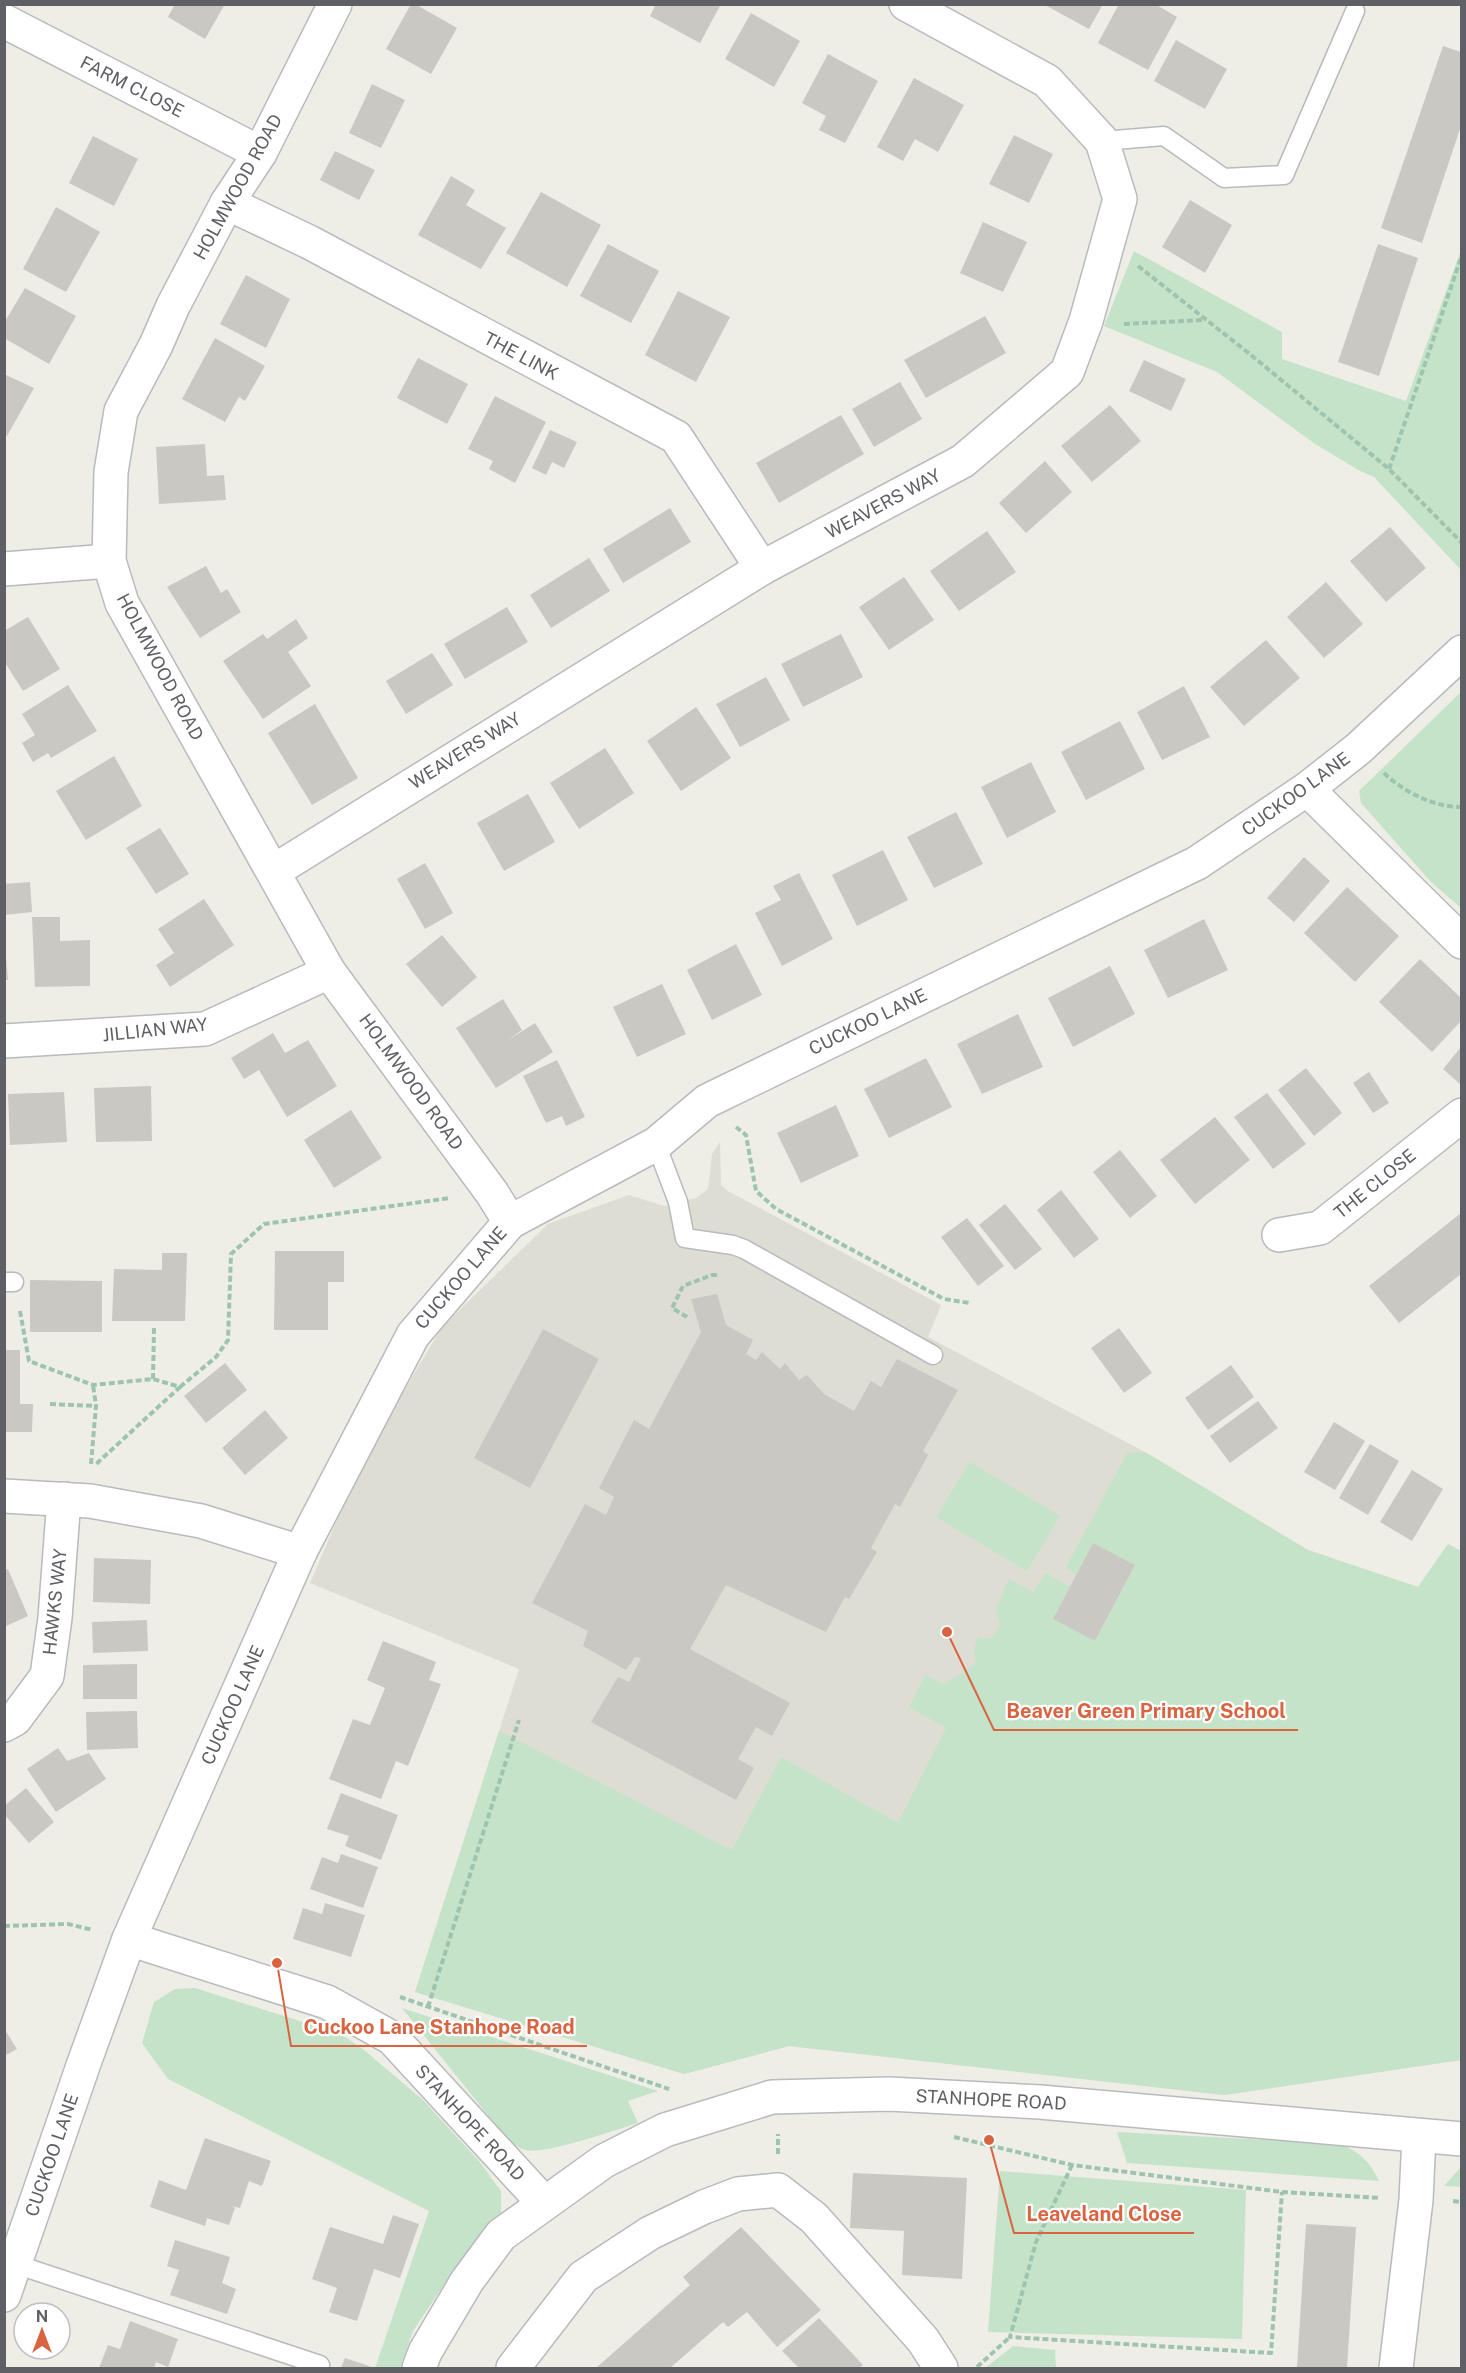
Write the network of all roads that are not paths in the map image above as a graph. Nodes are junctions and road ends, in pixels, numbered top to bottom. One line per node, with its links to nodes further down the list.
1 (335, 4): 6 (street, HOLMWOOD ROAD)
2 (906, 4): 5 (street, WEAVERS WAY)
3 (1355, 11): 5 (lane)
4 (4, 21): 6 (street, FARM CLOSE)
5 (1102, 141): 9 (street, WEAVERS WAY)
6 (260, 153): 7 (street, HOLMWOOD ROAD)
7 (227, 203): 8 (street, HOLMWOOD ROAD); 9 (street, THE LINK)
8 (109, 561): 10 (street); 13 (street, HOLMWOOD ROAD)
9 (762, 568): 13 (street, WEAVERS WAY)
10 (4, 569)
11 (1461, 652): 12 (street, CUCKOO LANE)
12 (1307, 789): 14 (street); 18 (street, CUCKOO LANE)
13 (274, 871): 15 (street, HOLMWOOD ROAD)
14 (1461, 942)
15 (329, 972): 16 (street, JILLIAN WAY); 19 (street, HOLMWOOD ROAD)
16 (4, 1041)
17 (1461, 1115): 20 (street, THE CLOSE)
18 (656, 1144): 19 (street, CUCKOO LANE); 21 (lane)
19 (510, 1222): 24 (street, CUCKOO LANE)
20 (1279, 1235)
21 (933, 1355)
22 (4, 1496): 23 (street)
23 (64, 1499): 24 (street); 25 (street, HAWKS WAY)
24 (300, 1552): 26 (street, CUCKOO LANE)
25 (4, 1725)
26 (129, 1939): 29 (street, STANHOPE ROAD); 30 (street, CUCKOO LANE)
27 (1419, 2136): 28 (street, STANHOPE ROAD); 29 (street, STANHOPE ROAD); 36 (street)
28 (1461, 2139)
29 (544, 2203): 33 (street, STANHOPE ROAD)
30 (15, 2264): 31 (street, CUCKOO LANE); 32 (lane)
31 (4, 2295)
32 (318, 2368)
33 (418, 2368)
34 (513, 2368): 35 (street)
35 (941, 2368)
36 (1396, 2368)

